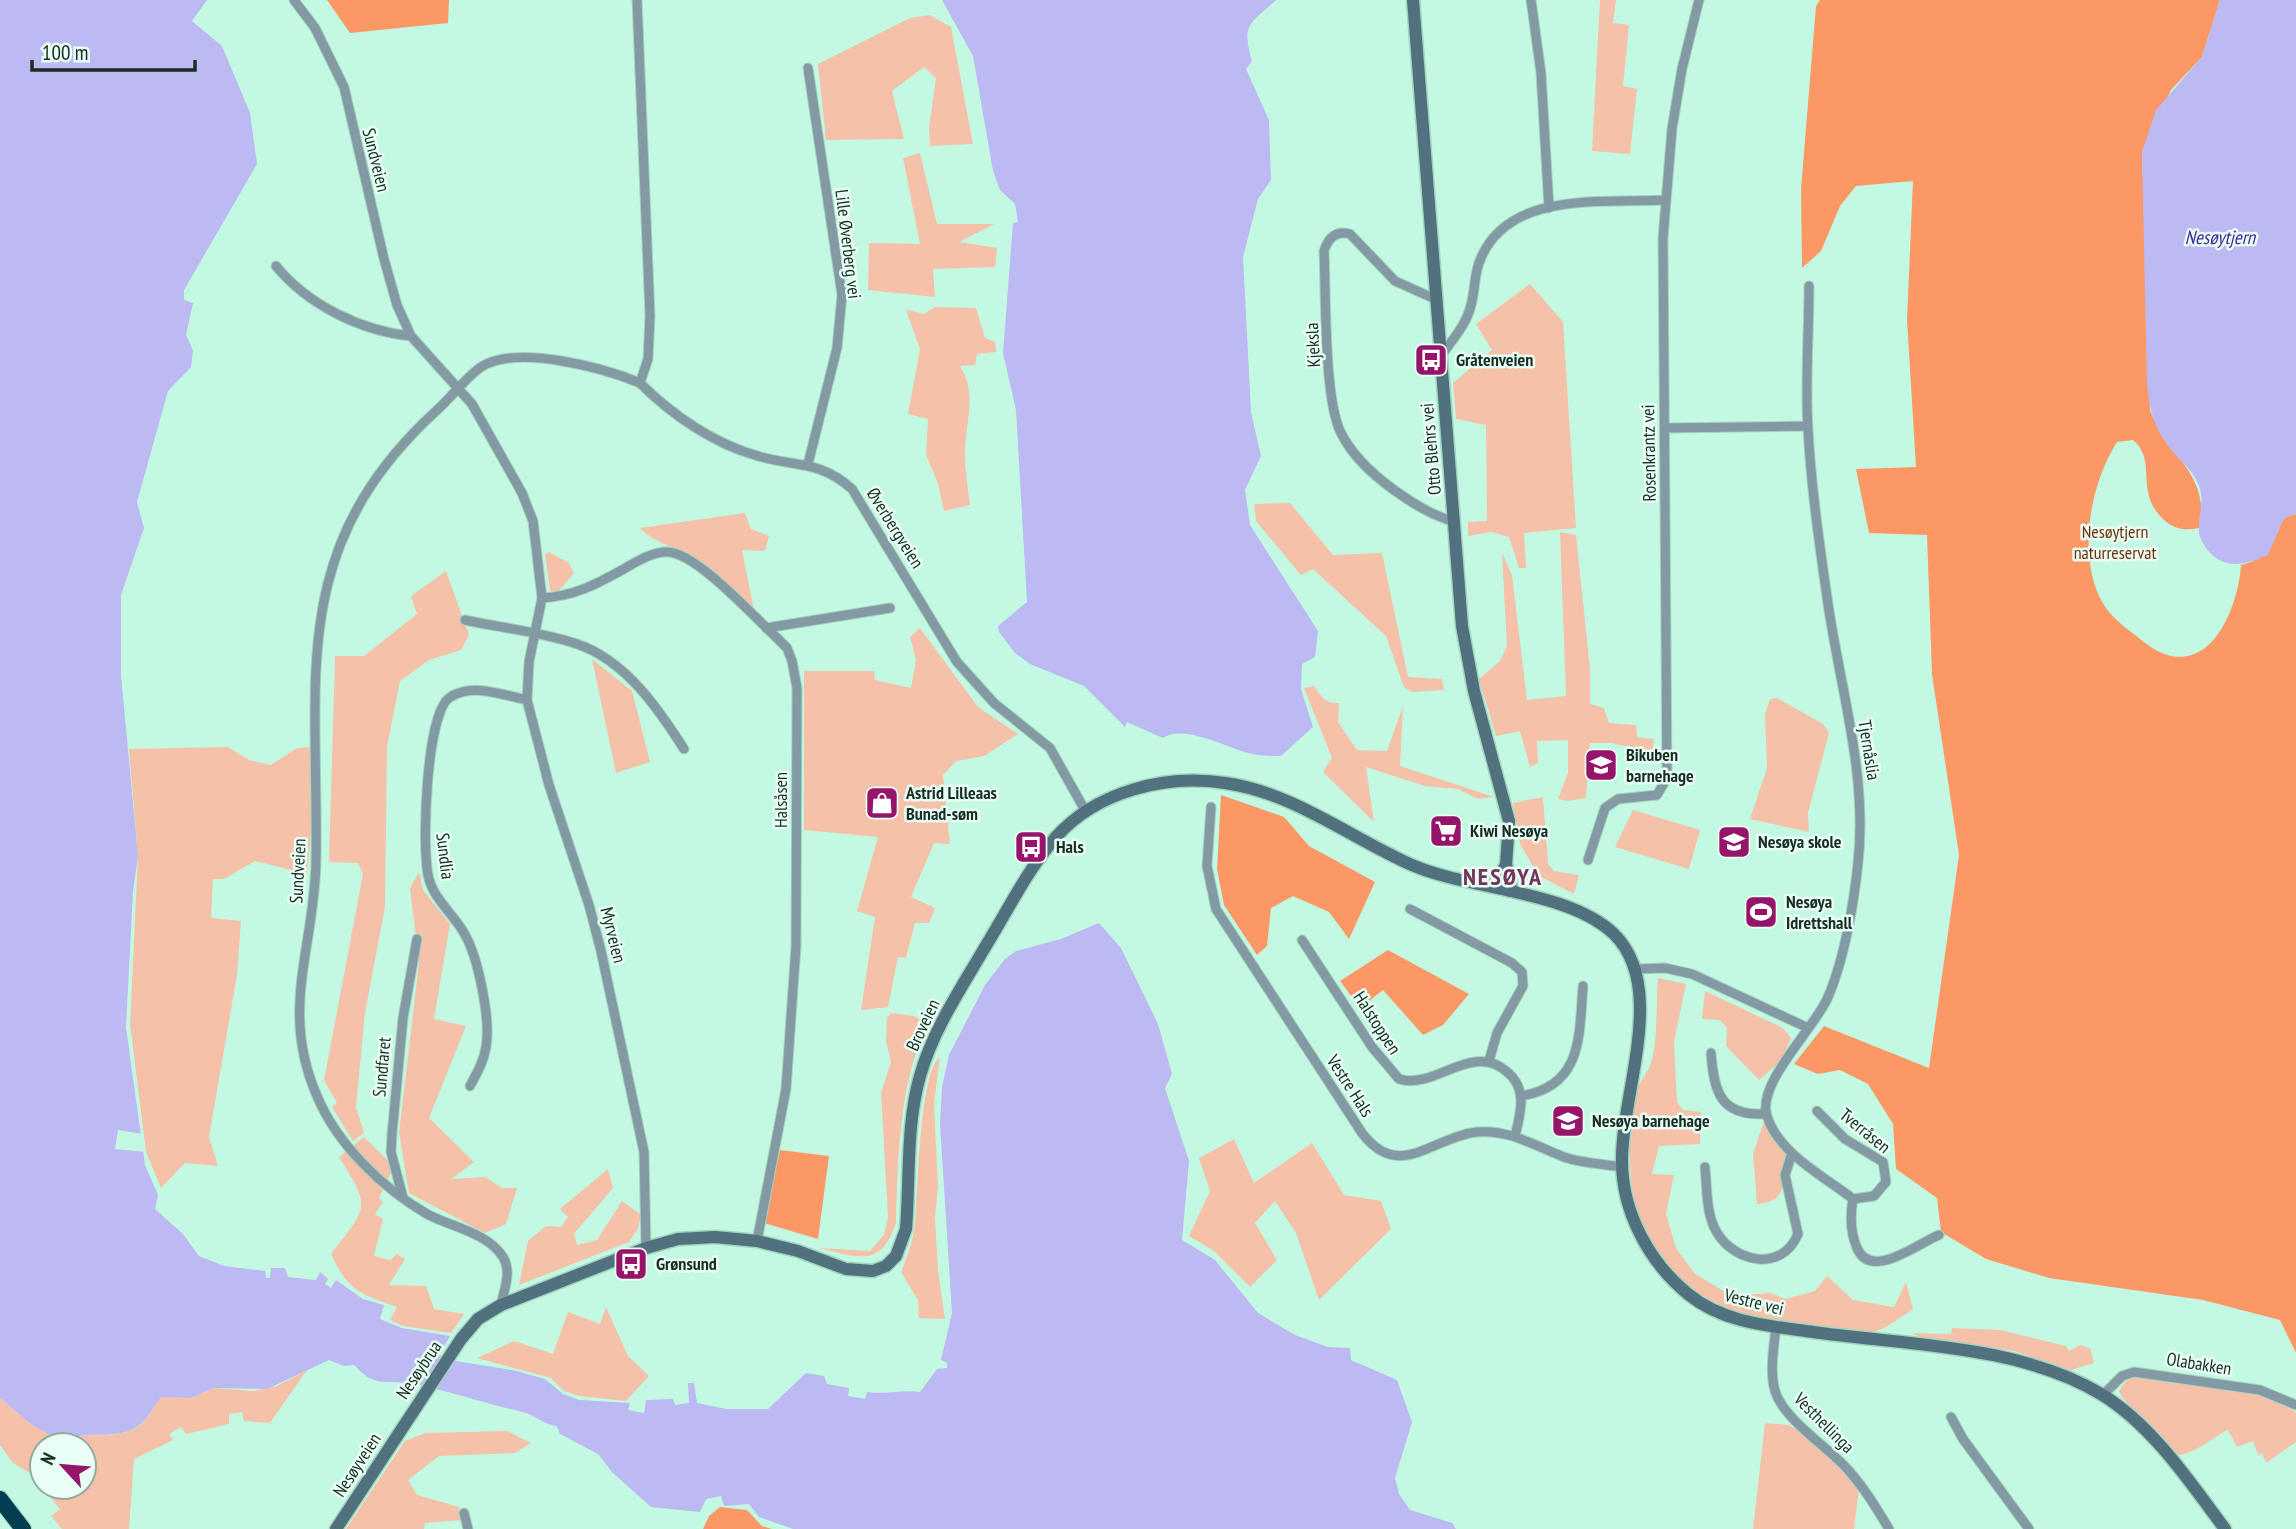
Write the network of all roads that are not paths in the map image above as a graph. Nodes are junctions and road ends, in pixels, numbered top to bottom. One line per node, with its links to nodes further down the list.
1 (293, 0): 12 (street, Sundveien)
2 (637, 0): 14 (street)
3 (1413, 0): 11 (street, Otto Blehrs vei)
4 (1531, 0): 8 (street)
5 (1699, 0): 7 (street, Rosenkrantz vei)
6 (807, 68): 18 (street, Lille Øverberg vei)
7 (1665, 200): 8 (street); 17 (street, Rosenkrantz vei)
8 (1549, 208): 13 (street)
9 (276, 266): 12 (street)
10 (1810, 286): 16 (street, Tjernåslia)
11 (1435, 299): 13 (street, Otto Blehrs vei); 19 (street, Kjeksla)
12 (411, 336): 15 (street, Sundveien)
13 (1441, 356): 19 (street, Otto Blehrs vei)
14 (640, 383): 15 (street, Sundveien); 18 (street, Øverbergveien)
15 (461, 388): 20 (street, Myrveien); 49 (street, Sundveien)
16 (1808, 426): 17 (street); 38 (street, Tjernåslia)
17 (1665, 428): 29 (street, Rosenkrantz vei)
18 (808, 464): 28 (street, Øverbergveien)
19 (1455, 522): 30 (street, Otto Blehrs vei)
20 (542, 598): 23 (street, Halsåsen); 24 (street, Myrveien)
21 (890, 608): 23 (street)
22 (465, 620): 24 (street)
23 (766, 628): 52 (street, Halsåsen)
24 (534, 635): 25 (street, Myrveien); 26 (street)
25 (527, 700): 41 (street, Sundlia); 53 (street, Myrveien)
26 (684, 749)
27 (1211, 807): 45 (street, Vestre Hals)
28 (1086, 812): 31 (street, Broveien); 52 (street, Broveien)
29 (1588, 860)
30 (1506, 865): 31 (street, Otto Blehrs vei); 32 (street)
31 (1493, 886): 32 (street)
32 (1510, 891): 36 (street)
33 (1410, 909): 40 (street)
34 (417, 939): 49 (street, Sundfaret)
35 (1302, 940): 40 (street, Halstoppen)
36 (1637, 969): 38 (street); 47 (street, Vestre vei)
37 (1583, 986): 42 (street)
38 (1806, 1027): 44 (street)
39 (1712, 1053): 44 (street)
40 (1489, 1061): 42 (street)
41 (470, 1086)
42 (1521, 1096): 45 (street)
43 (1817, 1111): 50 (street, Tverråsen)
44 (1765, 1114): 46 (street)
45 (1515, 1136): 47 (street, Vestre Hals)
46 (1792, 1153): 48 (street); 50 (street)
47 (1622, 1167): 55 (street, Vestre vei)
48 (1705, 1167)
49 (403, 1198): 54 (street, Sundveien)
50 (1853, 1199): 51 (street)
51 (1939, 1236)
52 (757, 1241): 53 (street, Broveien)
53 (646, 1248): 54 (street, Broveien)
54 (501, 1305): 56 (street, Broveien)
55 (1776, 1327): 57 (street, Vestre vei); 66 (street, Vesthellinga)
56 (461, 1339): 60 (street, Nesøybrua)
57 (2103, 1395): 58 (street, Olabakken); 68 (street, Vestre vei)
58 (2296, 1405)
59 (1951, 1417): 67 (street)
60 (407, 1420): 64 (street, Nesøyveien)
61 (0, 1499): 63 (highway)
62 (464, 1513): 65 (street)
63 (23, 1529)
64 (336, 1529)
65 (468, 1529)
66 (1889, 1529)
67 (2029, 1529)
68 (2225, 1529)

